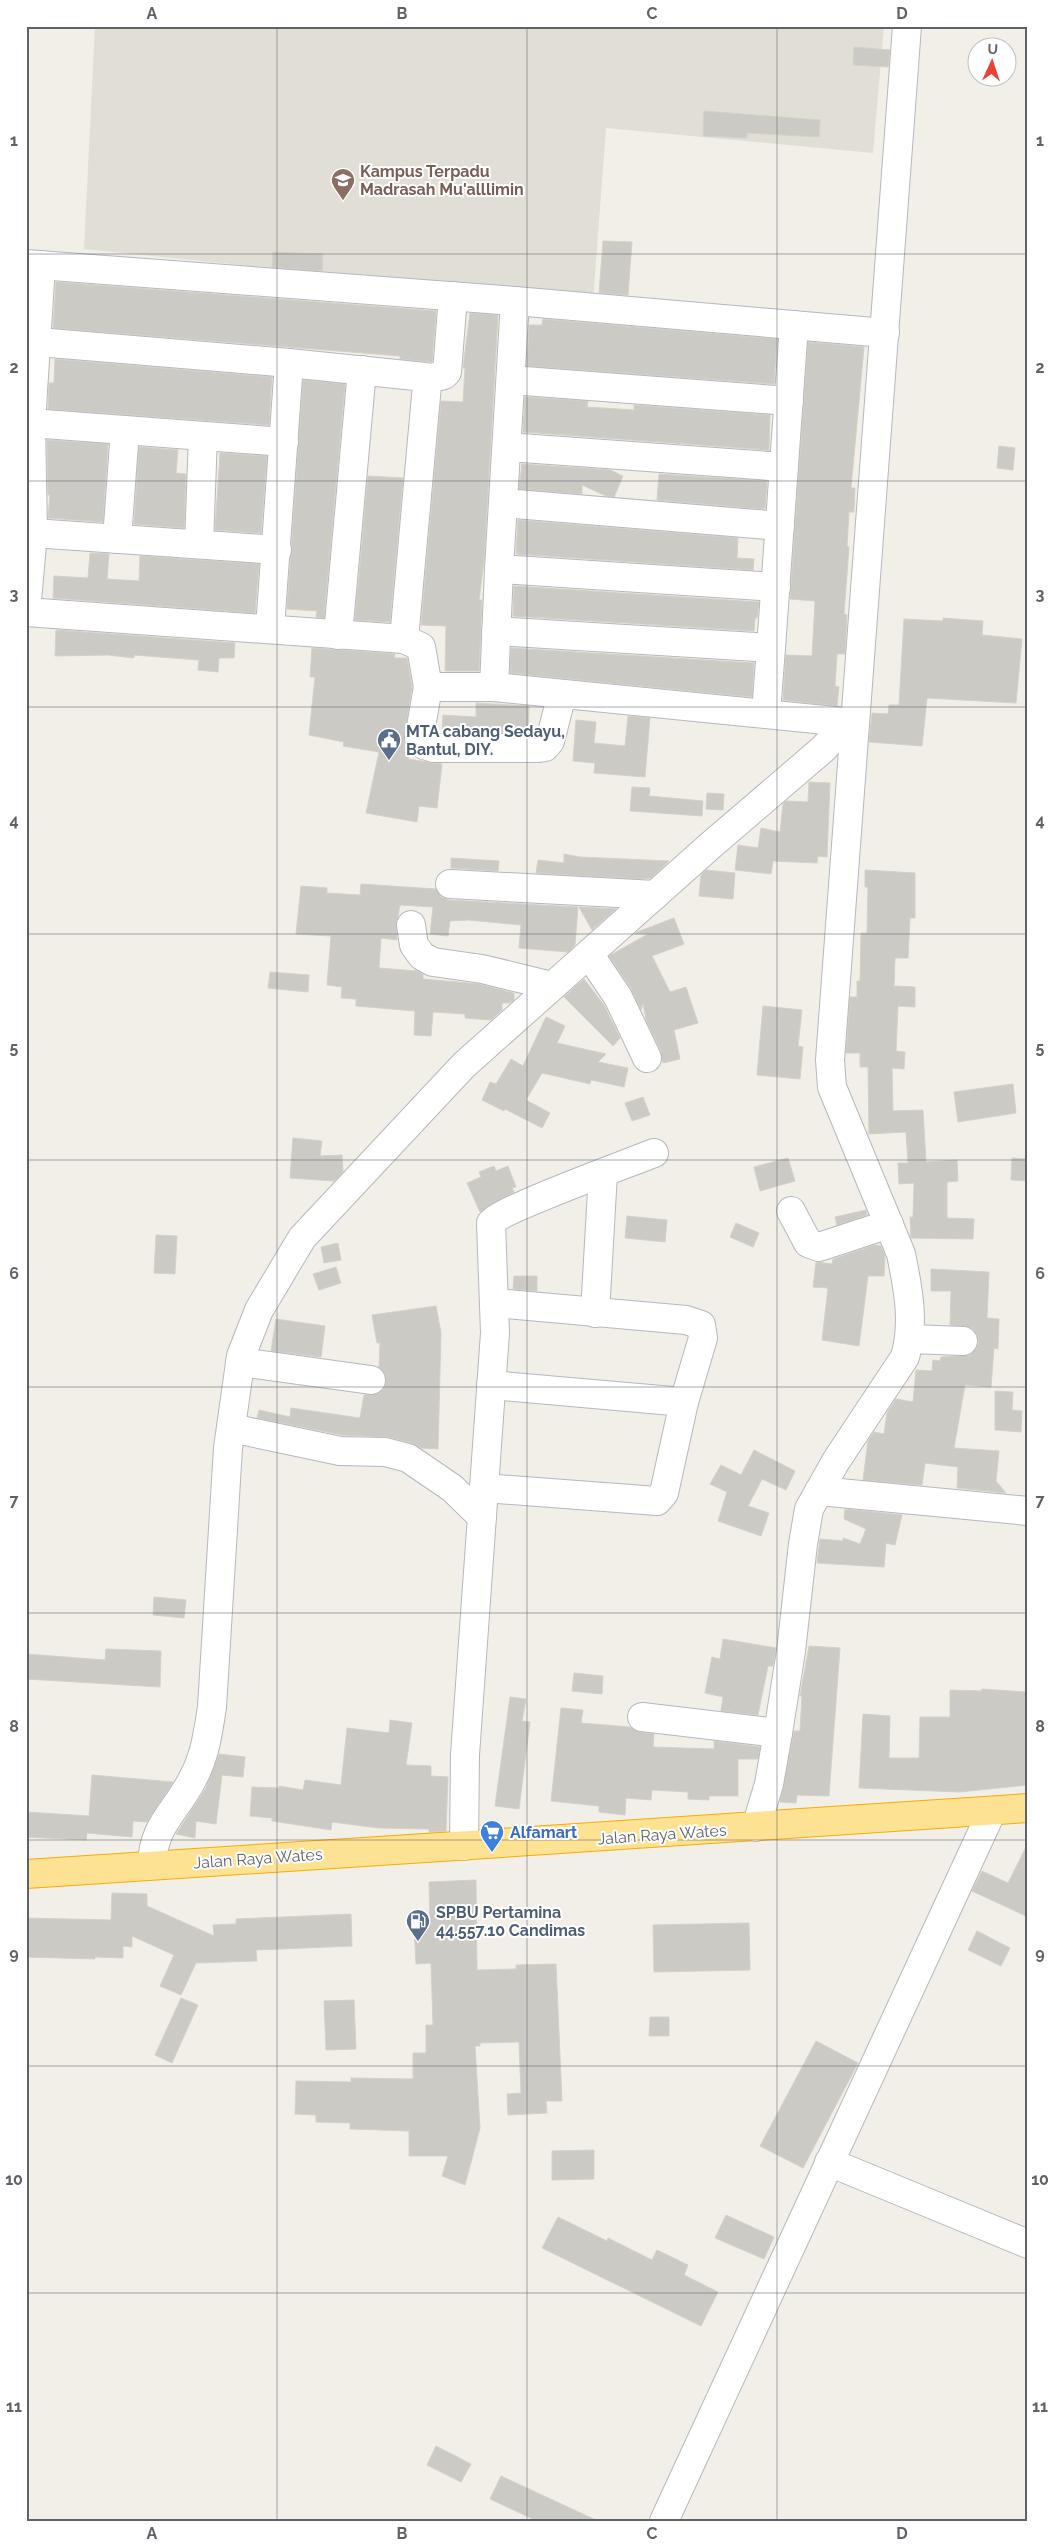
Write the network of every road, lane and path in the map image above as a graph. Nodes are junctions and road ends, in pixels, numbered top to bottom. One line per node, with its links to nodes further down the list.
1 (907, 26): 6 (street)
2 (34, 264): 3 (street); 7 (street)
3 (453, 296): 4 (street); 10 (street)
4 (515, 301): 5 (street); 11 (street)
5 (794, 325): 6 (street); 12 (street)
6 (885, 333): 37 (street)
7 (31, 342): 8 (street); 13 (street)
8 (289, 363): 9 (street); 16 (street)
9 (362, 370): 10 (street); 30 (street)
10 (426, 379): 31 (street)
11 (511, 380): 12 (street); 17 (street)
12 (789, 400): 18 (street)
13 (31, 423): 14 (street); 21 (street)
14 (125, 430): 15 (street); 22 (street)
15 (203, 436): 16 (street); 23 (street)
16 (284, 442): 24 (street)
17 (507, 447): 18 (street); 19 (street)
18 (784, 467): 20 (street)
19 (503, 504): 20 (street); 25 (street)
20 (780, 526): 26 (street)
21 (33, 533): 22 (street); 27 (street)
22 (117, 539): 23 (street)
23 (199, 544): 24 (street)
24 (277, 550): 28 (street)
25 (498, 569): 26 (street); 29 (street)
26 (776, 588): 32 (street)
27 (26, 612): 28 (street)
28 (270, 628): 30 (street)
29 (496, 631): 32 (street); 34 (street)
30 (338, 635): 31 (street)
31 (404, 639): 33 (street)
32 (771, 648): 36 (street)
33 (428, 687): 34 (street); 35 (street)
34 (494, 687): 35 (street)
35 (562, 694): 36 (street)
36 (766, 713): 37 (street)
37 (847, 723): 39 (street); 47 (street)
38 (450, 884): 39 (street)
39 (655, 895): 41 (street)
40 (411, 926): 42 (street)
41 (589, 954): 42 (street); 43 (street)
42 (552, 986): 52 (street)
43 (647, 1058)
44 (654, 1153): 45 (street)
45 (603, 1173): 48 (street); 49 (street)
46 (791, 1211): 47 (street)
47 (889, 1224): 50 (street)
48 (496, 1303): 49 (street); 54 (street)
49 (595, 1313): 55 (street)
50 (910, 1339): 51 (street); 58 (street)
51 (963, 1341)
52 (240, 1362): 53 (street); 56 (street)
53 (371, 1380)
54 (492, 1385): 55 (street); 57 (street)
55 (684, 1402): 57 (street)
56 (231, 1428): 60 (street); 67 (street)
57 (484, 1488): 60 (street)
58 (819, 1491): 59 (street); 62 (street)
59 (1028, 1512)
60 (482, 1517): 66 (street)
61 (642, 1718): 62 (street)
62 (778, 1732): 65 (street)
63 (1028, 1808): 64 (highway, Jalan Raya Wates)
64 (992, 1811): 65 (highway, Jalan Raya Wates); 69 (street)
65 (756, 1827): 66 (highway, Jalan Raya Wates)
66 (464, 1846): 67 (highway, Jalan Raya Wates)
67 (152, 1865): 68 (highway, Jalan Raya Wates)
68 (26, 1874)
69 (829, 2162): 70 (street); 71 (street)
70 (1028, 2244)
71 (664, 2521)

